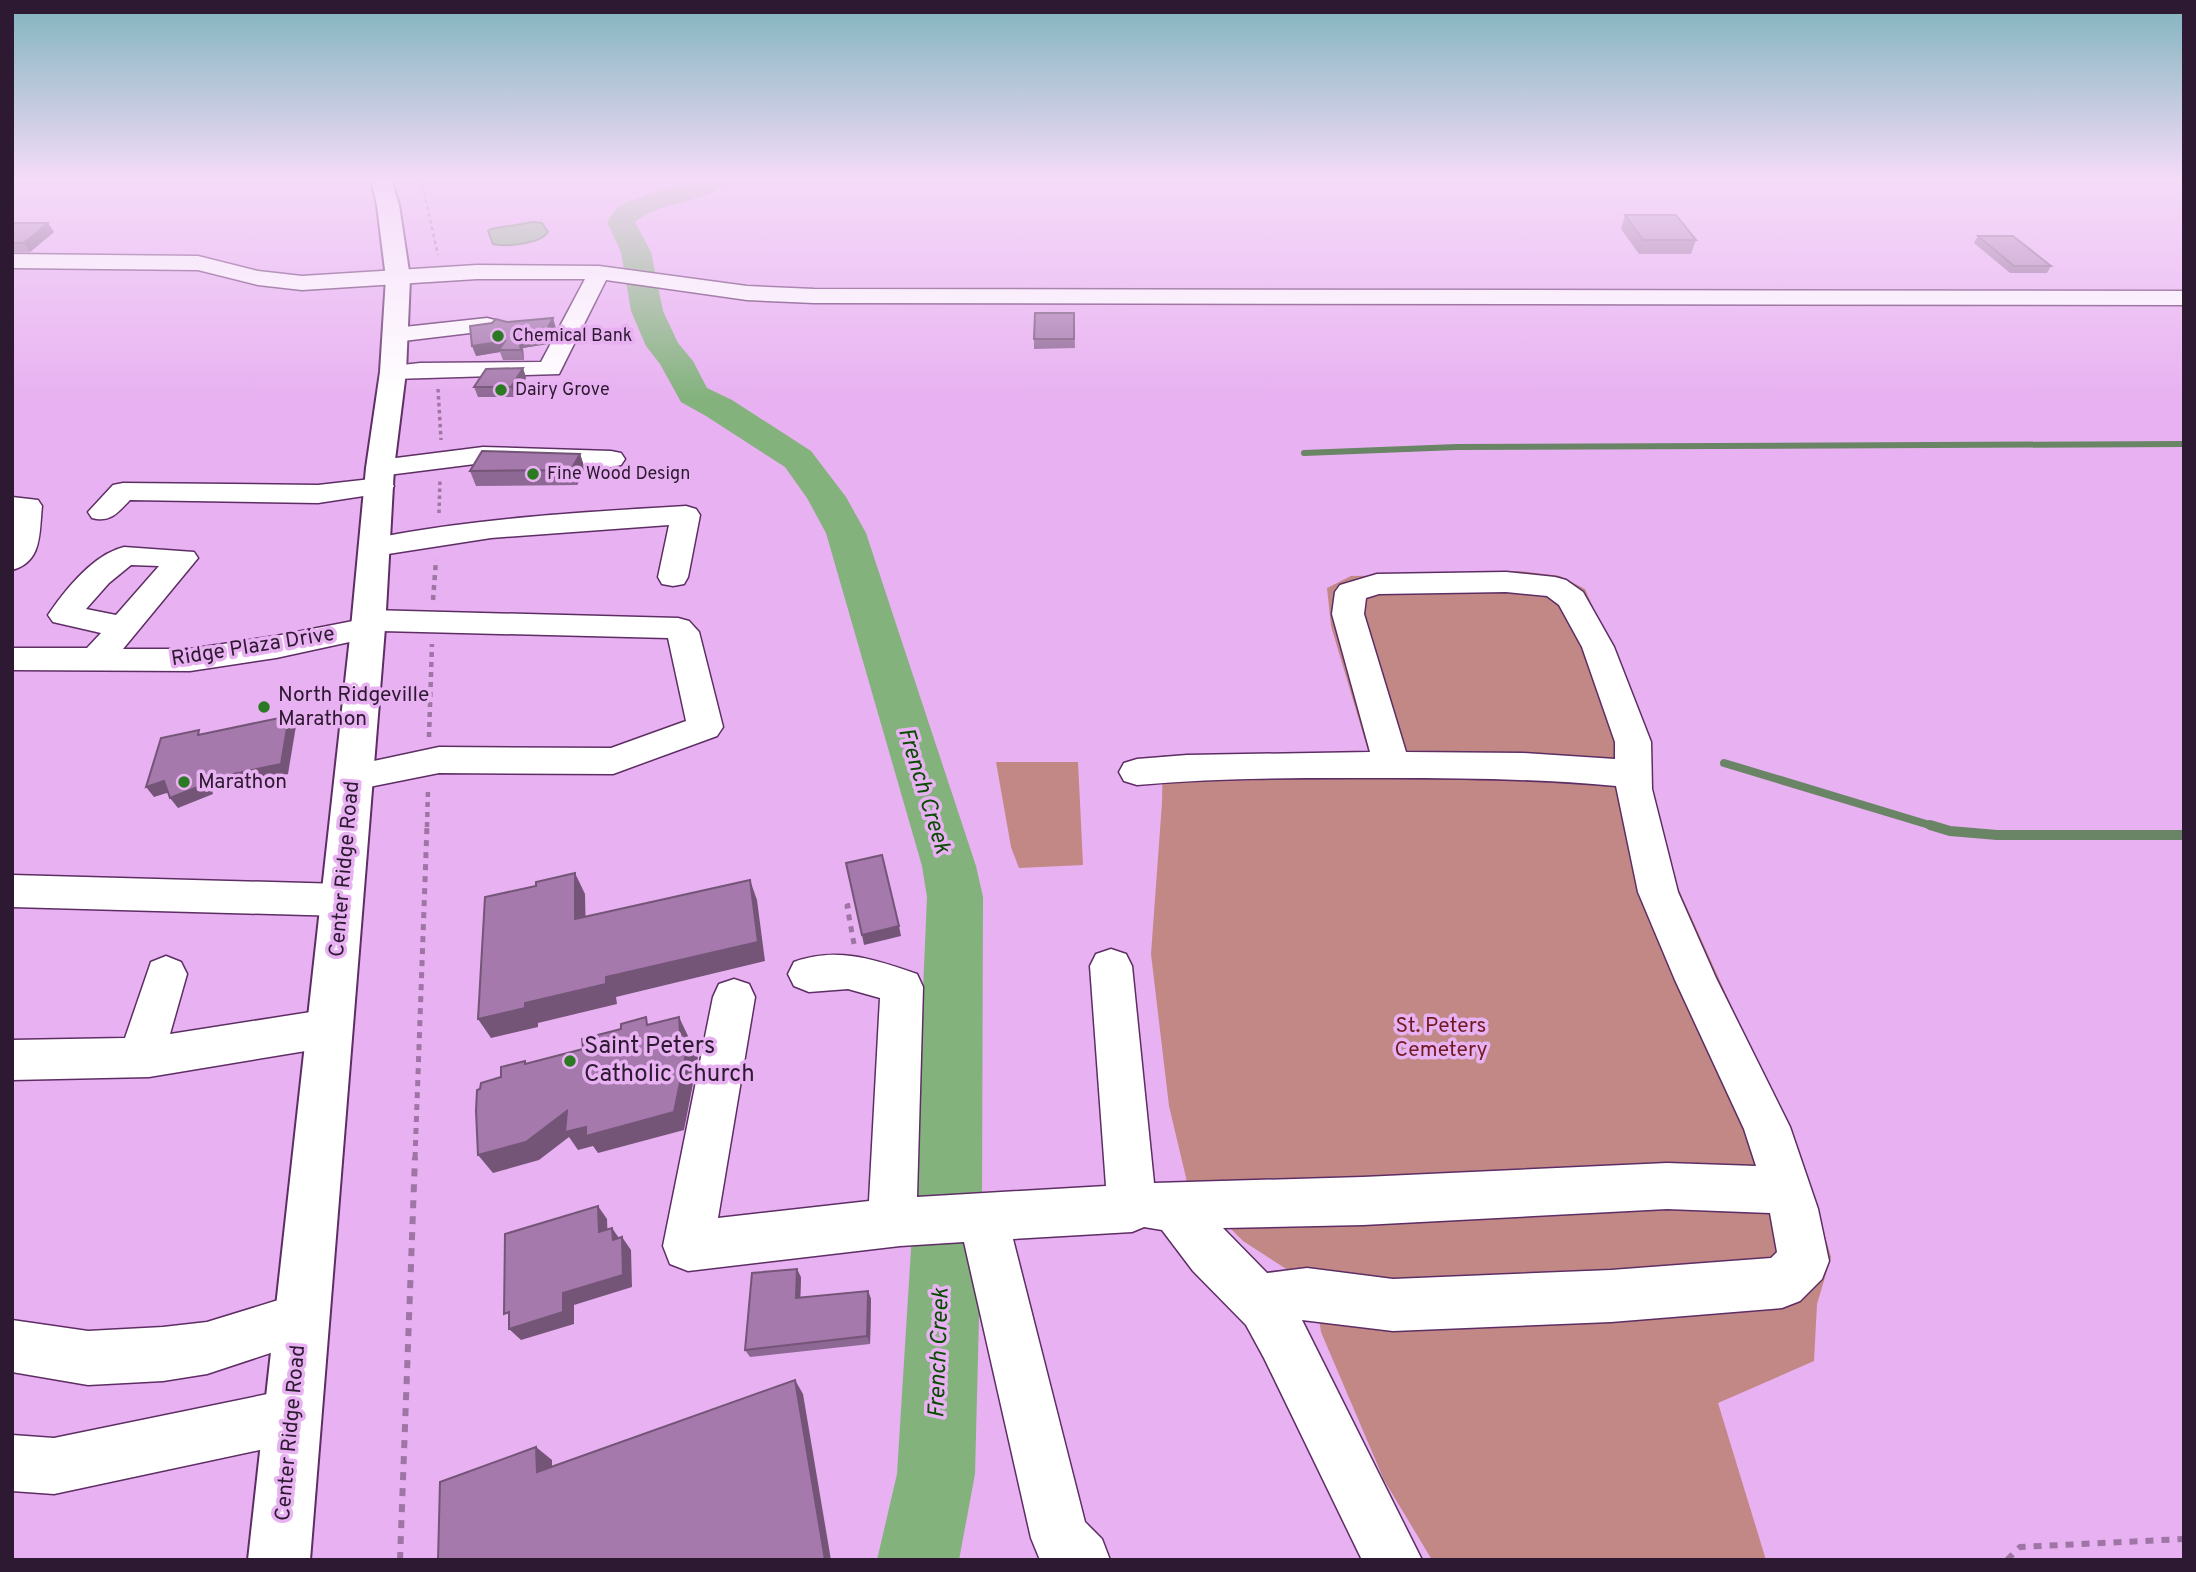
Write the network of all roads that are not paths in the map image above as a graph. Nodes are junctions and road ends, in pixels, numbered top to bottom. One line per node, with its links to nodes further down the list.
1 (394, 252): 4 (main road, Center Ridge Road)
2 (12, 261): 4 (street)
3 (599, 273): 4 (street); 5 (street); 6 (street)
4 (398, 278): 9 (main road, Center Ridge Road)
5 (2184, 298)
6 (578, 317): 7 (street); 9 (street)
7 (551, 319)
8 (487, 325): 9 (street)
9 (394, 354): 11 (main road, Center Ridge Road)
10 (611, 459): 11 (street)
11 (380, 477): 13 (street); 14 (main road, Center Ridge Road)
12 (12, 506): 15 (street)
13 (102, 512)
14 (375, 547): 16 (street); 17 (main road, Center Ridge Road)
15 (12, 561)
16 (673, 577)
17 (368, 624): 20 (street, Ridge Plaza Drive); 24 (main road, Center Ridge Road); 24 (street, Ridge Plaza Drive)
18 (124, 627): 20 (street)
19 (12, 659): 20 (street, Ridge Plaza Drive)
20 (95, 660)
21 (1392, 765): 22 (street); 23 (street); 23 (street)
22 (1137, 772)
23 (1633, 774): 34 (street)
24 (354, 777): 26 (main road, Center Ridge Road)
25 (12, 891): 26 (street)
26 (342, 900): 31 (main road, Center Ridge Road)
27 (1111, 966): 35 (street)
28 (166, 974): 32 (street)
29 (809, 974): 37 (street)
30 (734, 997): 37 (street)
31 (330, 1028): 32 (street); 39 (main road, Center Ridge Road)
32 (141, 1057): 33 (street)
33 (12, 1060)
34 (1787, 1190): 35 (street); 38 (street)
35 (1152, 1207): 36 (street); 38 (street)
36 (983, 1217): 37 (street); 44 (street)
37 (896, 1223)
38 (1257, 1300): 45 (street)
39 (301, 1319): 40 (street); 41 (main road, Center Ridge Road)
40 (12, 1346)
41 (292, 1416): 42 (street); 43 (main road, Center Ridge Road)
42 (12, 1463)
43 (279, 1560)
44 (1081, 1560)
45 (1393, 1560)

